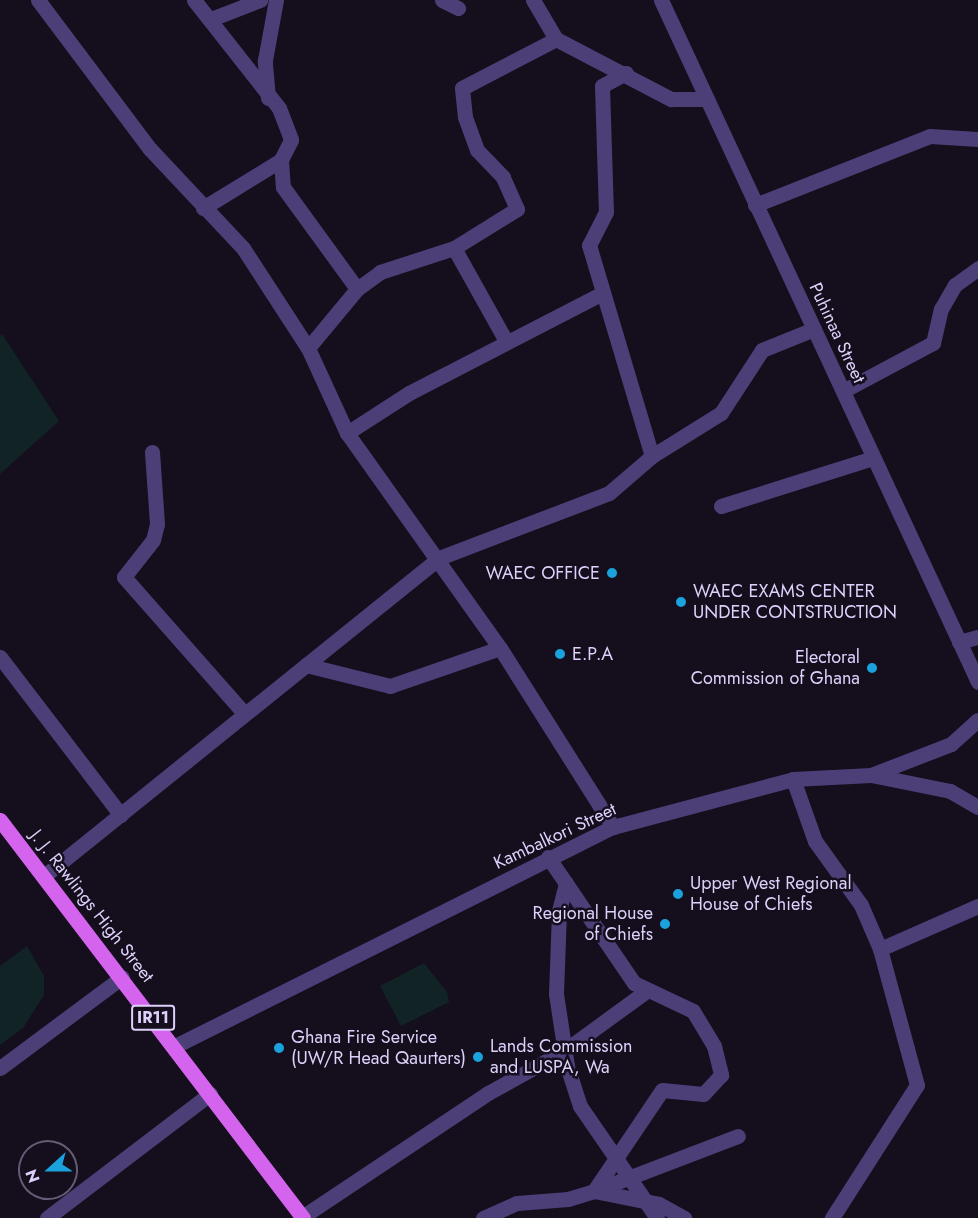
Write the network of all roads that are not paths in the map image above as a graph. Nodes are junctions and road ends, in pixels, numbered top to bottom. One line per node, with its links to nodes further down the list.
1 (38, 0): 17 (street)
2 (194, 0): 9 (street)
3 (260, 0): 9 (street)
4 (276, 0): 12 (street)
5 (442, 0): 8 (street)
6 (533, 0): 10 (street)
7 (661, 0): 13 (street, Puhinaa Street)
8 (458, 8)
9 (211, 19): 12 (street)
10 (556, 39): 11 (street); 18 (street)
11 (626, 73): 13 (street); 21 (street)
12 (268, 98): 15 (street)
13 (707, 99): 16 (street, Puhinaa Street)
14 (978, 139): 16 (street)
15 (281, 160): 17 (street); 20 (street)
16 (755, 205): 22 (street, Puhinaa Street)
17 (204, 208): 24 (street)
18 (454, 248): 20 (street); 23 (street)
19 (978, 268): 25 (street)
20 (357, 289): 24 (street)
21 (601, 294): 23 (street); 28 (street)
22 (814, 329): 25 (street, Puhinaa Street); 28 (street)
23 (506, 341): 26 (street)
24 (308, 348): 26 (street)
25 (843, 391): 29 (street, Puhinaa Street)
26 (347, 433): 31 (street)
27 (152, 452): 38 (street)
28 (652, 456): 31 (street)
29 (873, 458): 30 (street); 33 (street, Puhinaa Street)
30 (721, 506)
31 (439, 558): 34 (street); 36 (street)
32 (978, 637): 33 (street)
33 (959, 642): 37 (street, Puhinaa Street)
34 (500, 648): 36 (street); 45 (street)
35 (0, 657): 43 (street)
36 (306, 665): 38 (street)
37 (978, 682)
38 (243, 713): 43 (street)
39 (978, 720): 40 (street)
40 (871, 775): 41 (street, Kambalkori Street); 42 (street, Kambalkori Street)
41 (793, 779): 45 (street, Kambalkori Street); 50 (street)
42 (978, 807)
43 (121, 814): 47 (street)
44 (0, 820): 47 (main road, J. J. Rawlings High Street / IR11)
45 (613, 827): 46 (street, Kambalkori Street)
46 (548, 857): 48 (street); 53 (street, Kambalkori Street)
47 (44, 876): 51 (main road, J. J. Rawlings High Street / IR11)
48 (566, 883): 52 (street); 54 (street)
49 (978, 906): 50 (street)
50 (880, 949): 67 (street)
51 (122, 977): 53 (main road, J. J. Rawlings High Street / IR11); 55 (street)
52 (645, 992): 54 (street); 58 (street)
53 (175, 1046): 56 (main road, J. J. Rawlings High Street / IR11)
54 (564, 1051): 58 (street); 62 (street)
55 (0, 1068)
56 (210, 1094): 62 (main road, J. J. Rawlings High Street / IR11); 63 (street)
57 (738, 1136): 59 (street)
58 (618, 1157): 59 (street); 60 (street)
59 (631, 1177): 60 (street); 61 (street)
60 (594, 1191): 61 (street); 64 (street)
61 (644, 1201): 65 (street); 66 (street)
62 (303, 1217)
63 (48, 1218)
64 (483, 1218)
65 (657, 1218)
66 (684, 1218)
67 (832, 1218)

